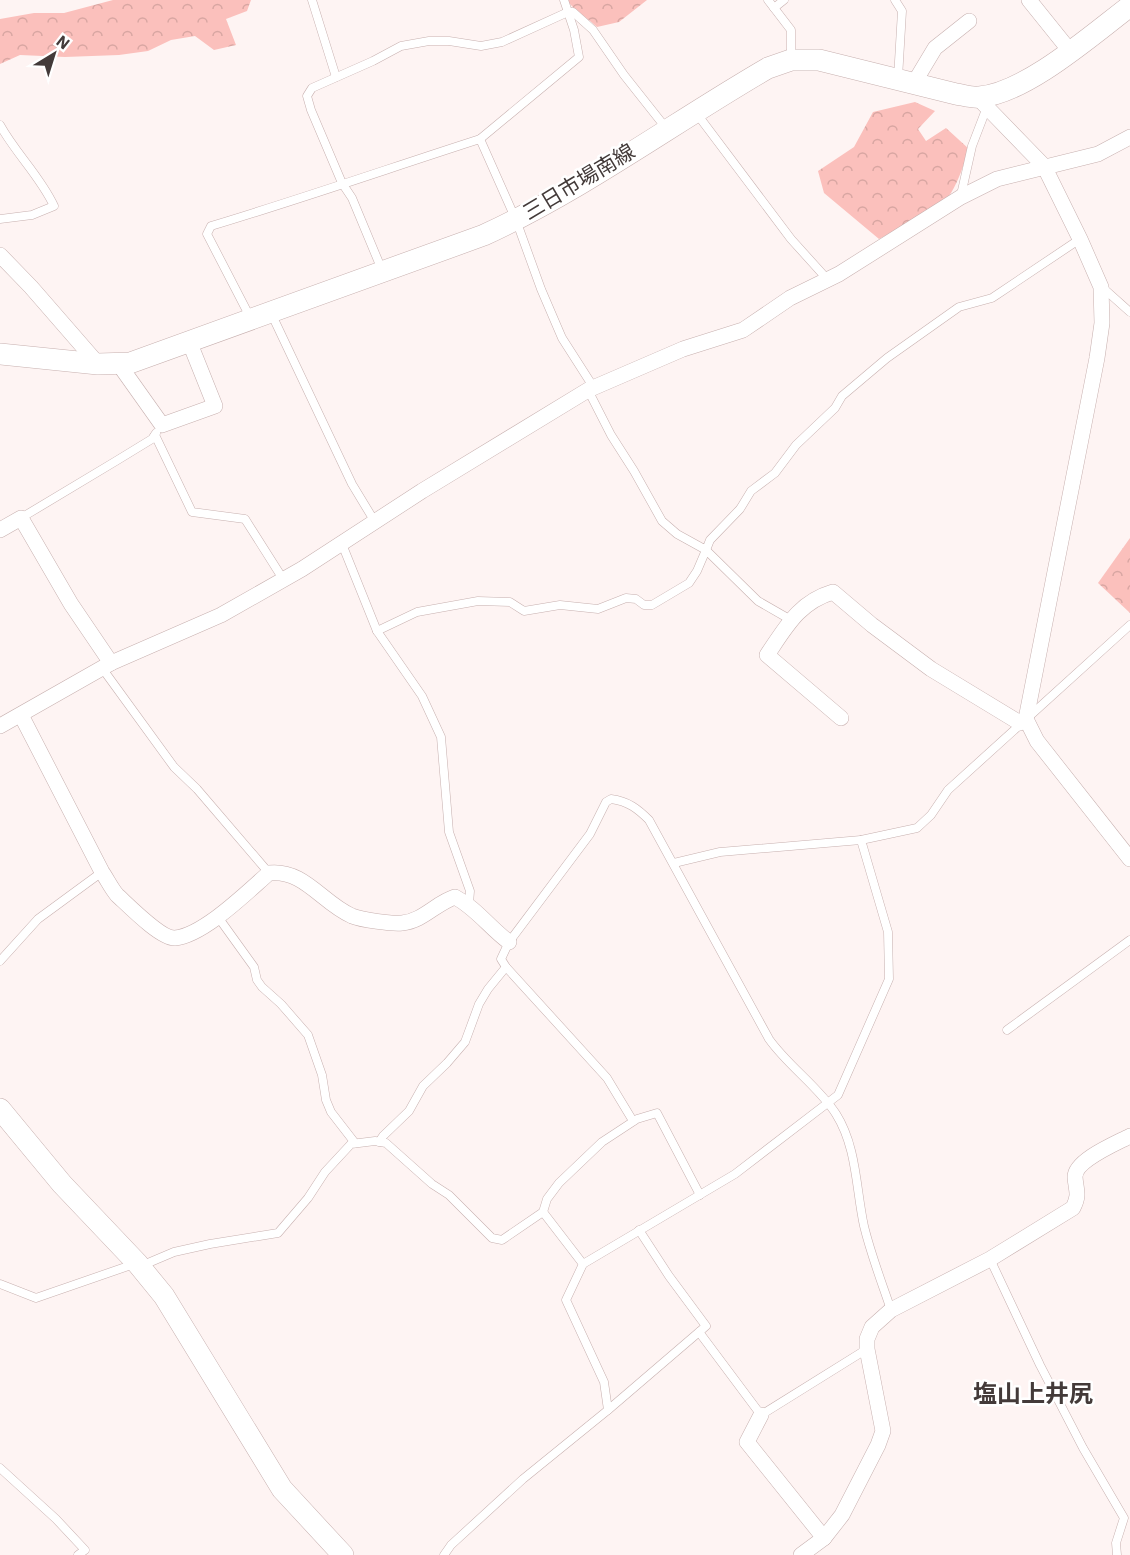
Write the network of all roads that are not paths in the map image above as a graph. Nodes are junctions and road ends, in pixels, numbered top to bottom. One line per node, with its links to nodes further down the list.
1 (312, 0): 13 (lane)
2 (564, 0): 9 (lane)
3 (768, 0): 8 (lane)
4 (784, 0): 8 (lane)
5 (895, 0): 14 (lane)
6 (1029, 0): 11 (street)
7 (1130, 6): 11 (main road, 三日市場南線)
8 (774, 8): 12 (lane)
9 (568, 12): 13 (lane); 18 (lane); 20 (lane)
10 (969, 21): 14 (street)
11 (1070, 51): 15 (main road, 三日市場南線)
12 (791, 60): 14 (main road, 三日市場南線); 16 (main road, 三日市場南線)
13 (336, 77): 22 (lane)
14 (906, 81): 15 (main road, 三日市場南線)
15 (982, 103): 21 (street); 23 (lane)
16 (696, 112): 18 (main road, 三日市場南線); 29 (lane)
17 (0, 125): 24 (lane)
18 (668, 129): 25 (main road, 三日市場南線)
19 (1130, 137): 21 (street)
20 (480, 139): 22 (lane); 25 (lane)
21 (1044, 166): 23 (street); 26 (street)
22 (342, 183): 28 (lane); 32 (lane)
23 (961, 197): 29 (street)
24 (0, 219)
25 (516, 220): 28 (main road, 三日市場南線); 36 (lane)
26 (1080, 239): 30 (street); 42 (lane)
27 (0, 255): 35 (street)
28 (383, 272): 32 (main road, 三日市場南線)
29 (828, 280): 36 (street)
30 (1101, 287): 31 (lane); 50 (street)
31 (1130, 312)
32 (260, 315): 33 (main road, 三日市場南線); 39 (lane)
33 (189, 341): 35 (main road, 三日市場南線); 37 (street)
34 (0, 354): 35 (main road, 三日市場南線)
35 (108, 364): 37 (street)
36 (591, 389): 39 (street); 42 (lane)
37 (159, 430): 38 (lane); 43 (lane)
38 (21, 518): 40 (street); 47 (street)
39 (375, 522): 41 (street)
40 (0, 530)
41 (342, 544): 43 (street); 46 (lane)
42 (706, 550): 44 (lane); 46 (lane)
43 (283, 579): 47 (street)
44 (791, 620): 49 (street); 50 (street)
45 (1130, 625): 50 (lane)
46 (377, 631): 57 (lane)
47 (107, 665): 48 (street); 56 (lane)
48 (21, 715): 51 (street); 55 (street)
49 (841, 718)
50 (1023, 721): 52 (lane); 53 (street)
51 (0, 726)
52 (861, 840): 54 (lane); 64 (lane)
53 (1130, 859)
54 (674, 863): 60 (lane); 64 (lane)
55 (102, 872): 58 (street); 61 (lane)
56 (269, 873): 57 (street); 58 (street)
57 (469, 904): 60 (street)
58 (218, 917): 69 (lane)
59 (1130, 940): 63 (lane)
60 (508, 942): 62 (lane)
61 (0, 961)
62 (506, 967): 66 (lane); 68 (lane)
63 (1007, 1030)
64 (828, 1104): 70 (lane); 77 (lane)
65 (0, 1109): 74 (main road)
66 (633, 1121): 70 (lane); 71 (lane)
67 (1130, 1136): 73 (street)
68 (379, 1142): 69 (lane); 71 (lane)
69 (355, 1143): 74 (lane)
70 (700, 1196): 72 (lane)
71 (543, 1212): 75 (lane)
72 (639, 1230): 75 (lane); 78 (lane)
73 (990, 1259): 77 (street); 87 (lane)
74 (137, 1263): 76 (lane); 85 (main road)
75 (583, 1264): 80 (lane)
76 (0, 1284)
77 (891, 1310): 79 (street)
78 (699, 1332): 80 (lane); 81 (lane)
79 (867, 1349): 81 (lane); 83 (street)
80 (608, 1410): 86 (lane)
81 (761, 1415): 83 (street)
82 (0, 1468): 84 (lane)
83 (814, 1549)
84 (78, 1555)
85 (343, 1555)
86 (444, 1555)
87 (1117, 1555)

